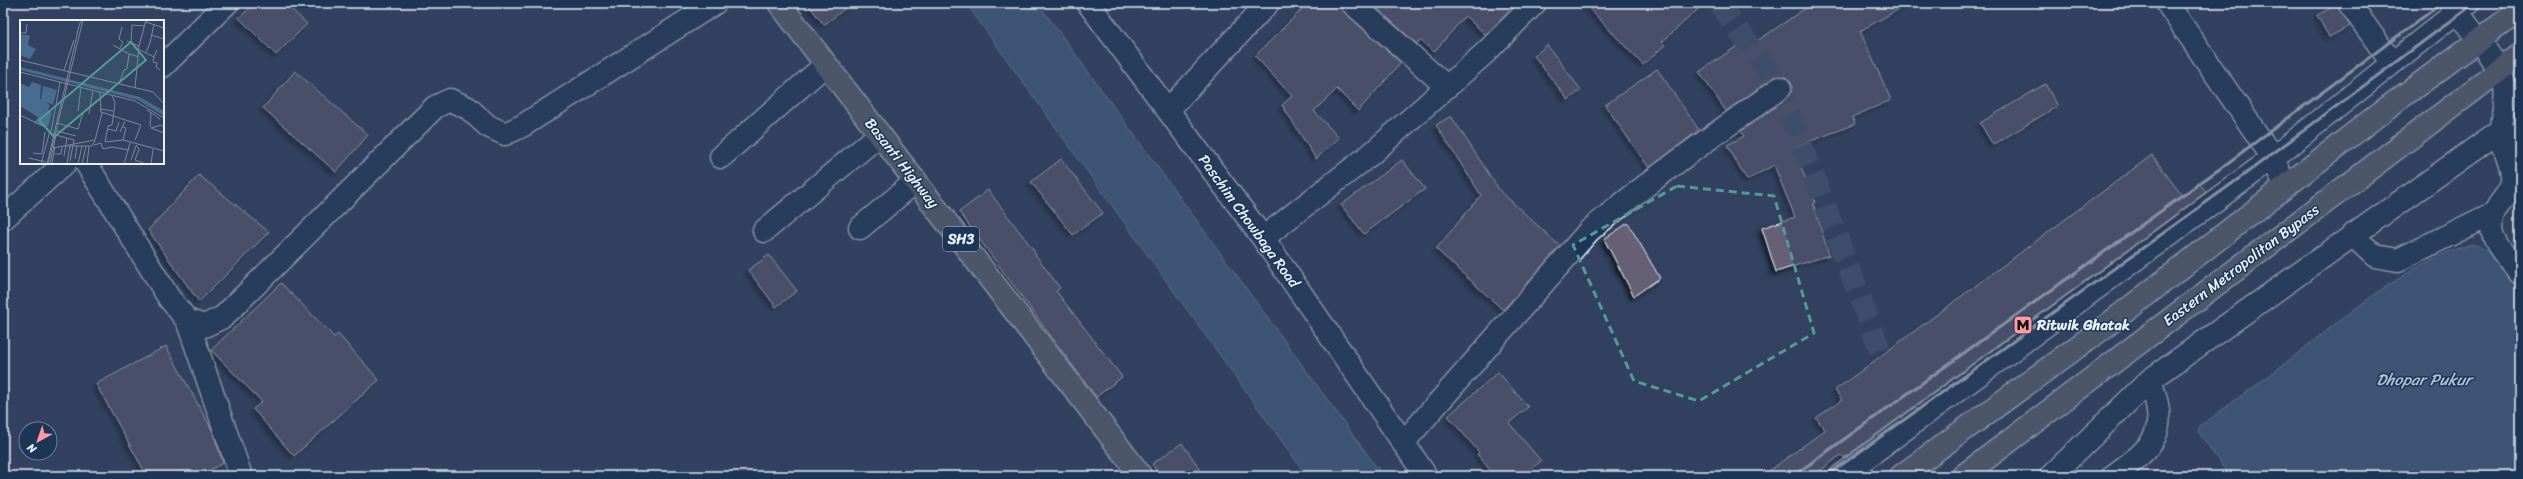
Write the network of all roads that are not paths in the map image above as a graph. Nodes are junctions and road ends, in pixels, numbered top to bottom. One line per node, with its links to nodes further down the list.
1 (227, 3): 15 (street)
2 (715, 3): 36 (street)
3 (779, 3): 16 (main road, Basanti Highway / SH3)
4 (1088, 3): 20 (street, Paschim Chowbaga Road)
5 (1268, 3): 20 (street)
6 (1352, 3): 18 (street)
7 (1535, 3): 18 (street)
8 (2167, 3): 24 (street)
9 (2349, 3): 14 (street)
10 (2458, 6): 12 (street); 14 (street)
11 (2520, 10): 12 (main road)
12 (2478, 41): 17 (street); 28 (main road)
13 (2520, 55): 17 (main road, Eastern Metropolitan Bypass)
14 (2392, 64): 24 (street)
15 (164, 65)
16 (825, 65): 21 (main road, Basanti Highway / SH3); 23 (street)
17 (2499, 70): 22 (street); 45 (main road, Eastern Metropolitan Bypass)
18 (1446, 87): 34 (street)
19 (1780, 88): 38 (street)
20 (1168, 110): 34 (street, Paschim Chowbaga Road)
21 (880, 135): 27 (main road, Basanti Highway / SH3); 32 (street)
22 (2508, 137): 29 (street); 33 (street)
23 (721, 157)
24 (2273, 158): 28 (street); 43 (street)
25 (64, 164): 30 (street)
26 (87, 164): 36 (street)
27 (916, 181): 31 (street); 41 (main road, Basanti Highway / SH3)
28 (2285, 186): 44 (main road)
29 (2494, 214): 33 (street); 35 (street)
30 (3, 219)
31 (860, 228)
32 (764, 231)
33 (2352, 235): 37 (street)
34 (1263, 238): 38 (street, Paschim Chowbaga Road)
35 (2520, 273)
36 (187, 320): 40 (street)
37 (2150, 380): 39 (street); 46 (street)
38 (1403, 443): 42 (street, Paschim Chowbaga Road)
39 (2065, 472)
40 (241, 476)
41 (1141, 476)
42 (1426, 476)
43 (1841, 476)
44 (1901, 476)
45 (1963, 476)
46 (2113, 476)

